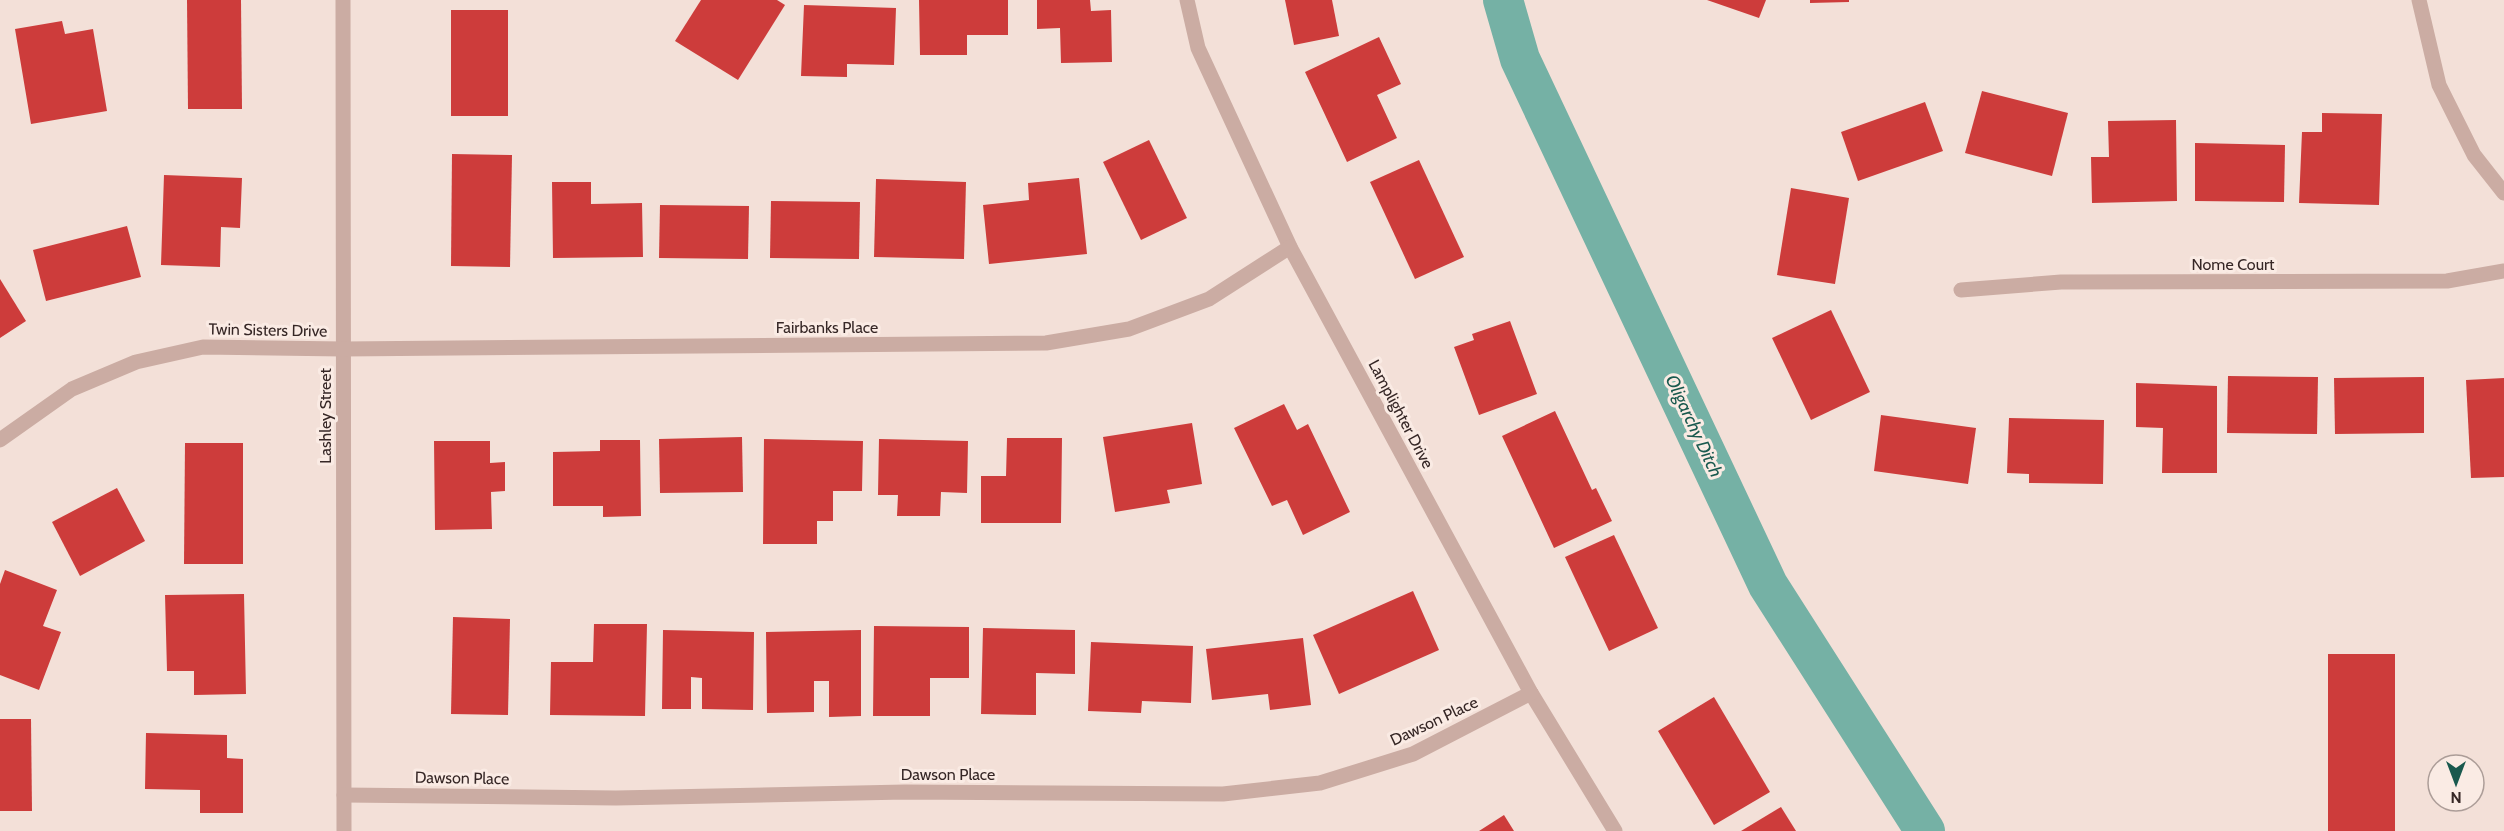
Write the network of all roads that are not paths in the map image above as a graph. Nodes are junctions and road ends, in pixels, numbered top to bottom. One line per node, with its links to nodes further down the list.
1 (343, 0): 8 (street, Lashley Street)
2 (1187, 0): 5 (street, Lamplighter Drive)
3 (2419, 0): 4 (street)
4 (2504, 193)
5 (1290, 247): 8 (street, Fairbanks Place); 10 (street, Lamplighter Drive)
6 (2504, 271): 7 (street, Nome Court)
7 (1961, 290)
8 (343, 349): 9 (street, Twin Sisters Drive); 11 (street, Lashley Street)
9 (0, 440)
10 (1531, 693): 11 (street, Dawson Place); 13 (street, Lamplighter Drive)
11 (344, 795): 12 (street, Lashley Street)
12 (344, 831)
13 (1615, 831)

